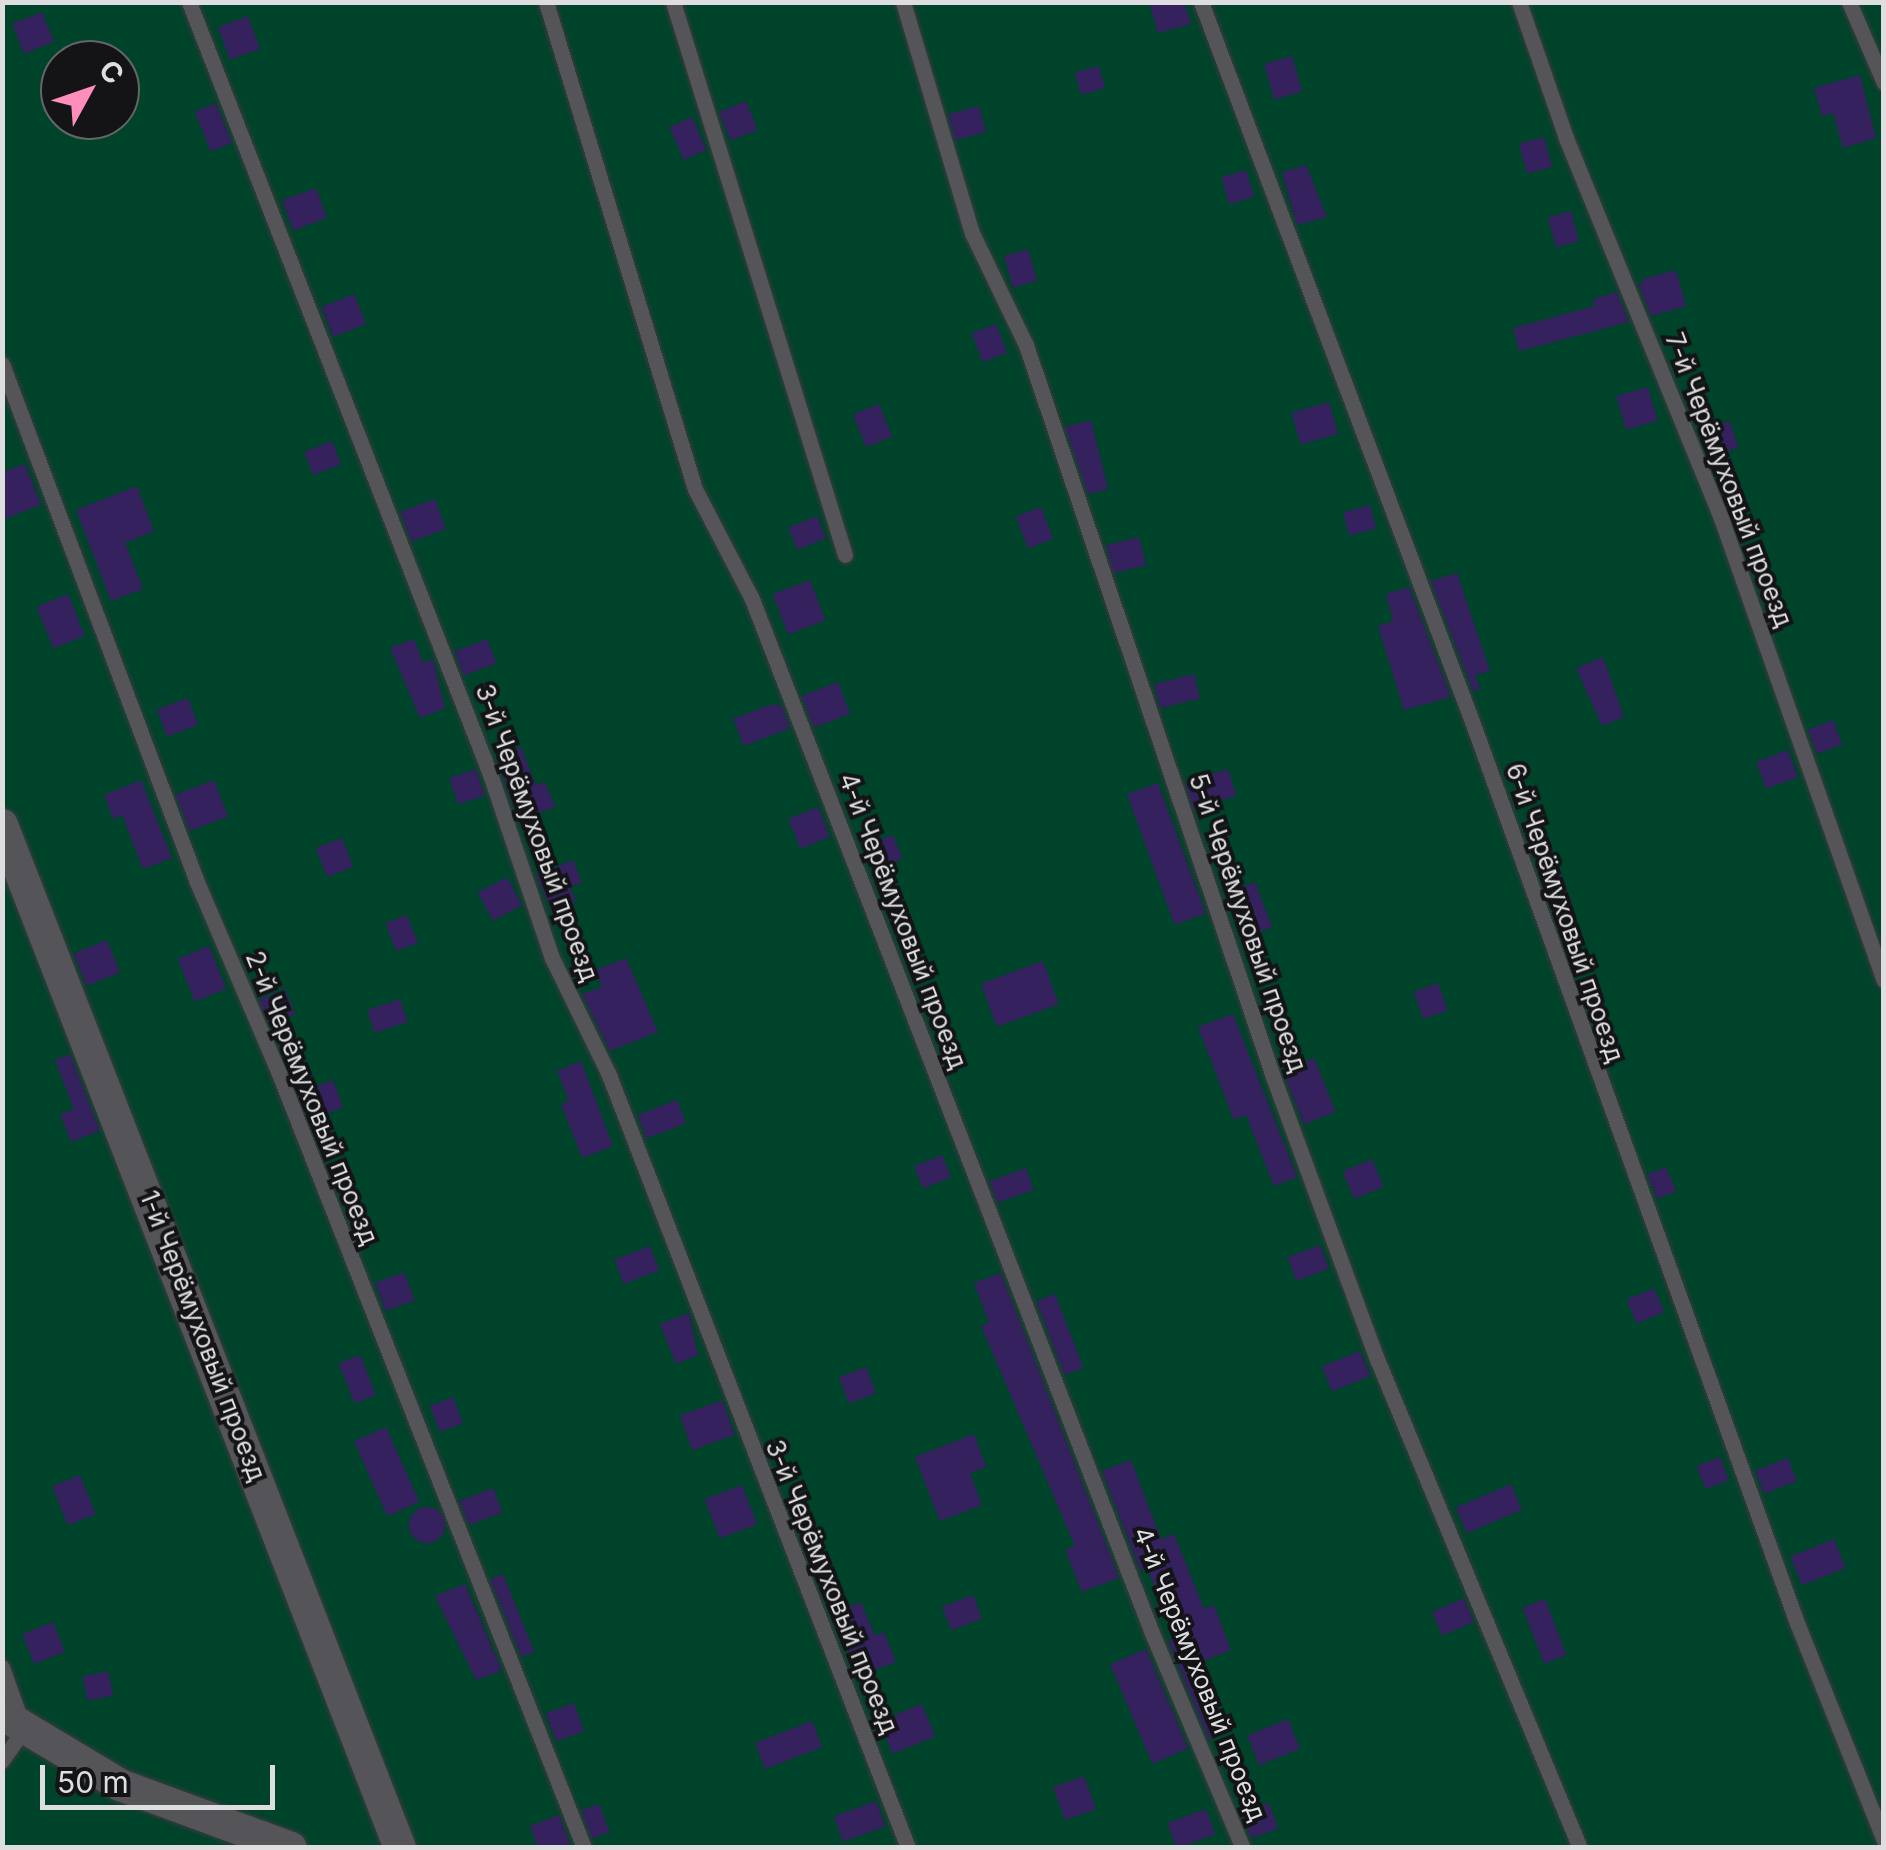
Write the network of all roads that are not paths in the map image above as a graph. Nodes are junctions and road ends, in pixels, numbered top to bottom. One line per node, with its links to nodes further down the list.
1 (189, 2): 20 (lane, 3-й Черёмуховый проезд)
2 (546, 2): 21 (lane, 4-й Черёмуховый проезд)
3 (673, 2): 10 (lane)
4 (902, 2): 22 (lane, 5-й Черёмуховый проезд)
5 (1201, 2): 16 (lane, 6-й Черёмуховый проезд)
6 (1519, 2): 12 (lane, 7-й Черёмуховый проезд)
7 (1849, 2): 8 (lane)
8 (1884, 83)
9 (2, 364): 19 (lane, 2-й Черёмуховый проезд)
10 (845, 555)
11 (2, 826): 18 (street, 1-й Черёмуховый проезд)
12 (1884, 980)
13 (2, 1667): 14 (lane)
14 (13, 1721): 15 (lane); 17 (street)
15 (2, 1761)
16 (1884, 1840)
17 (291, 1848)
18 (400, 1848)
19 (584, 1848)
20 (908, 1848)
21 (1243, 1848)
22 (1580, 1848)

